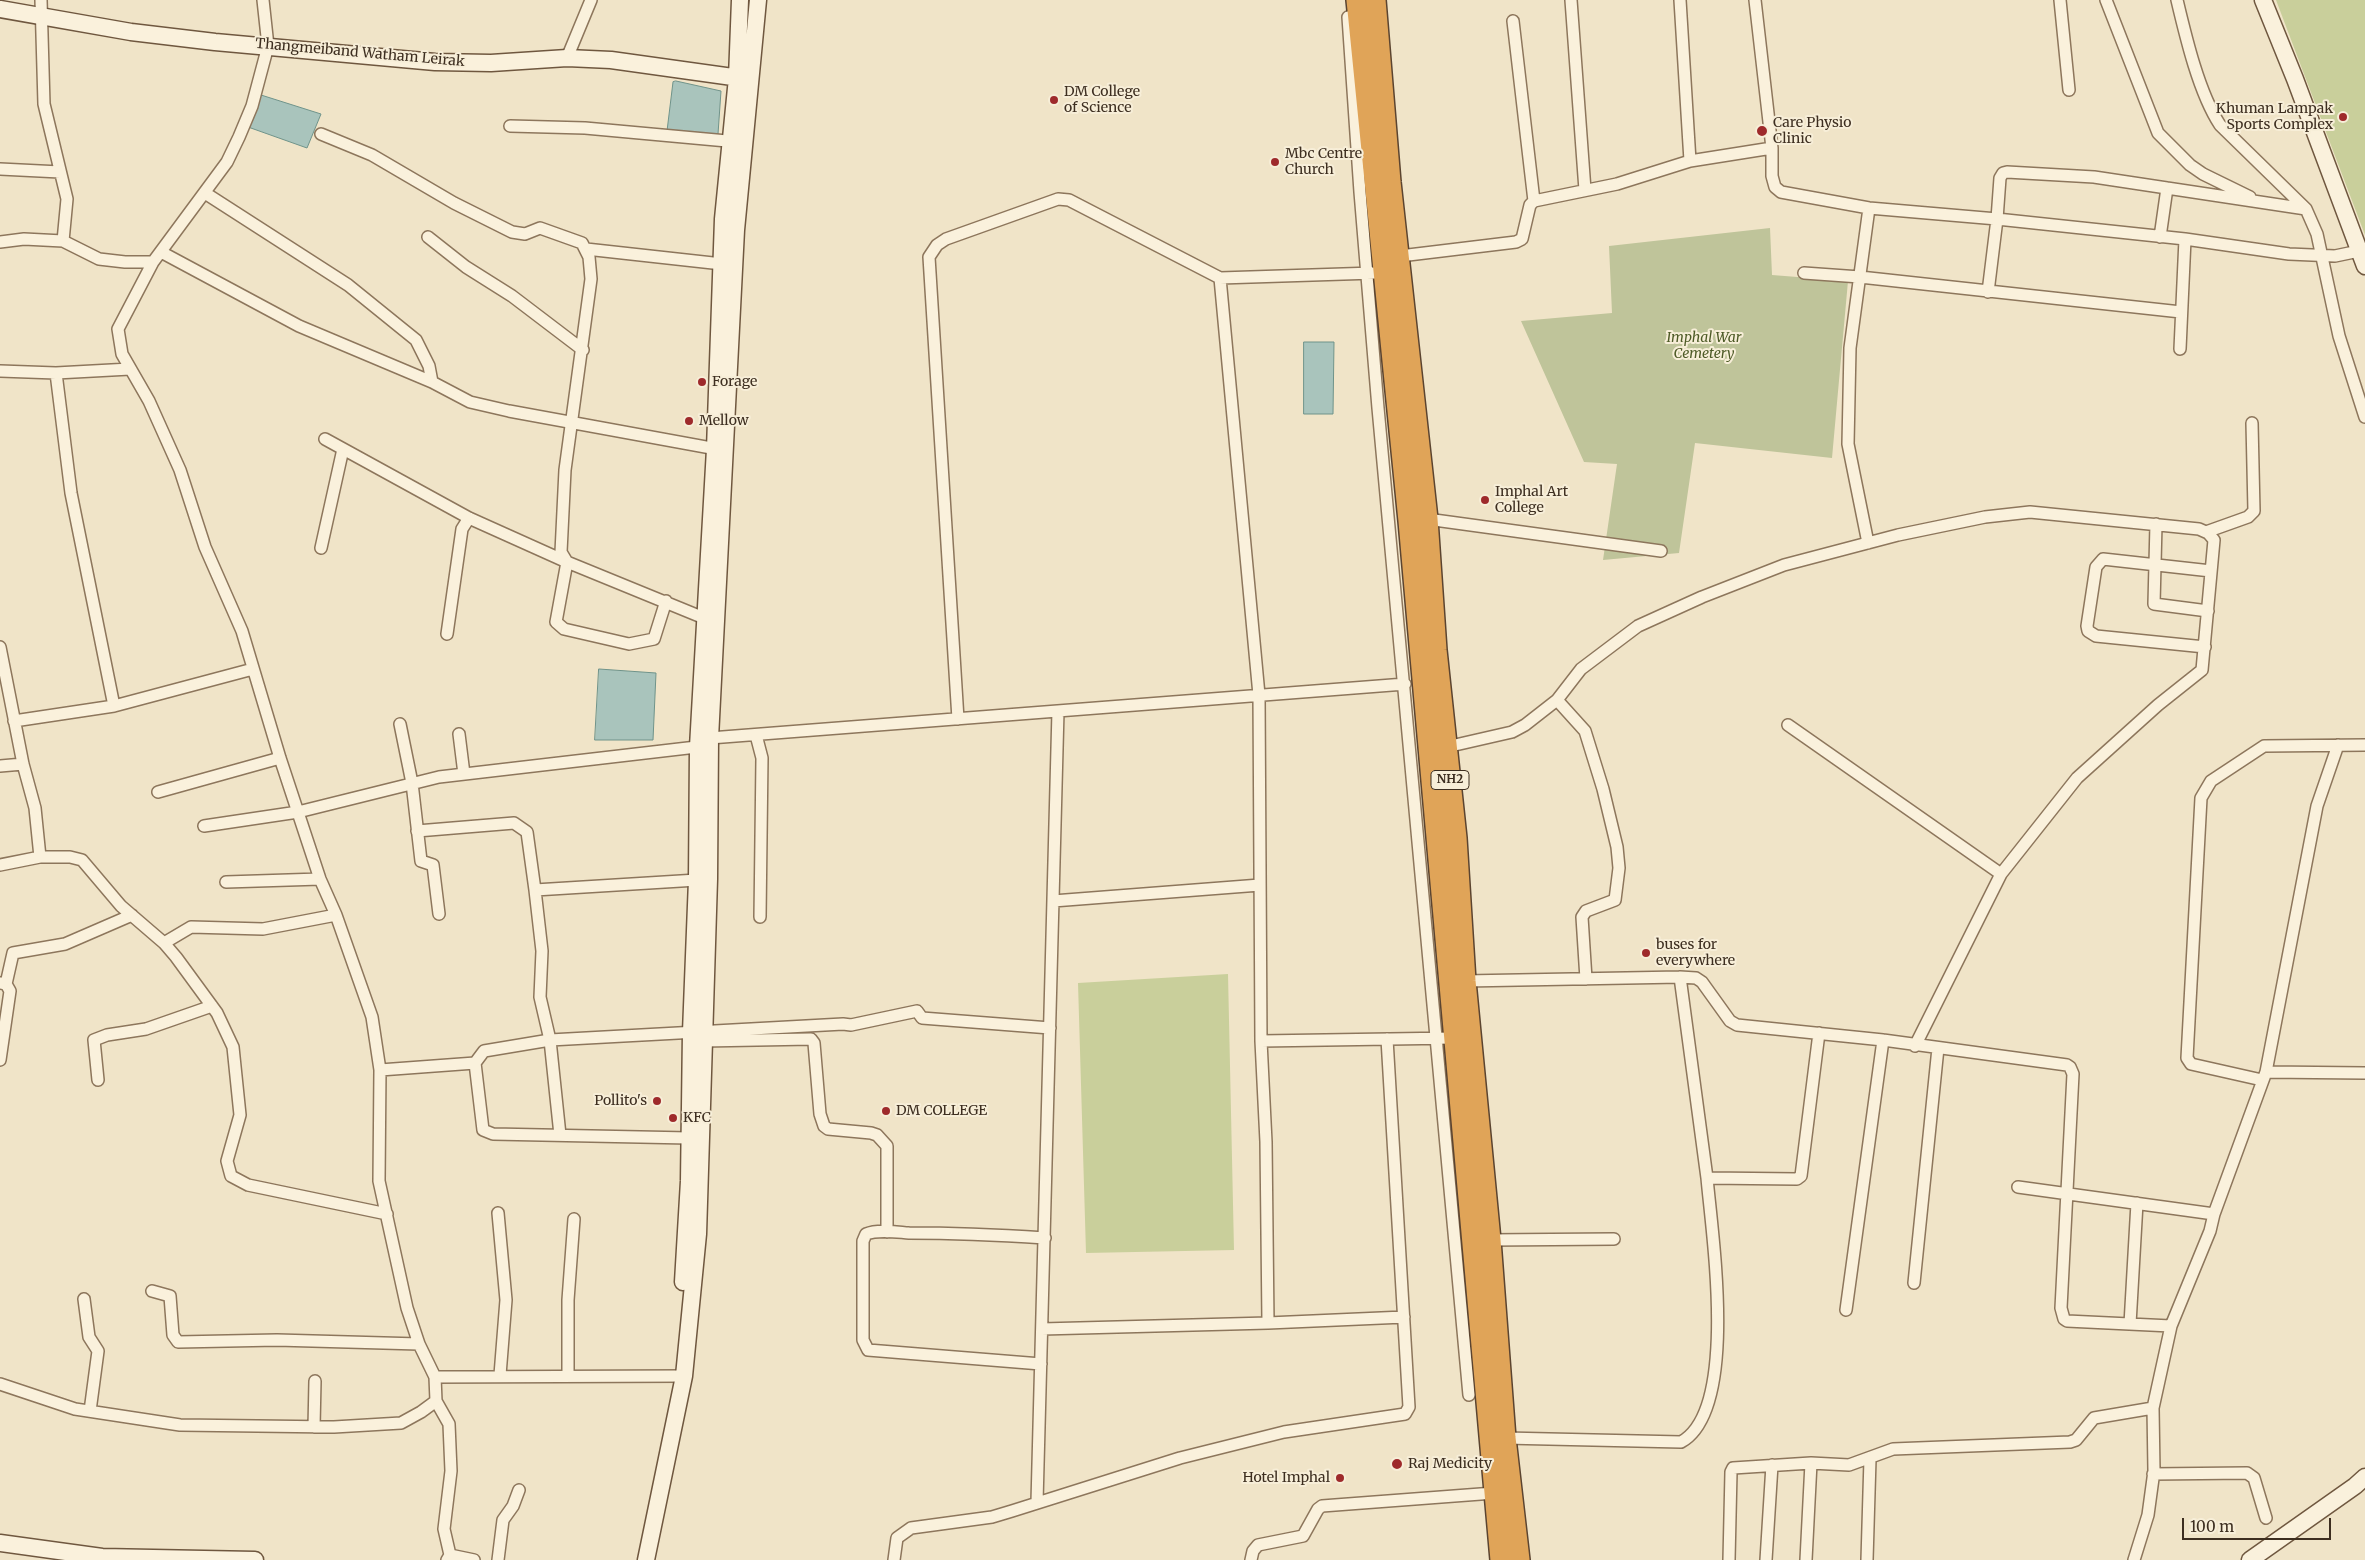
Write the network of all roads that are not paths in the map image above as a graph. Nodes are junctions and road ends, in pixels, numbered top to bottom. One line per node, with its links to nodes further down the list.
1 (263, 0): 18 (street)
2 (591, 0): 19 (street)
3 (740, 0): 20 (main road)
4 (758, 0): 20 (main road)
5 (1347, 0): 49 (street)
6 (1357, 0): 49 (highway, NH2)
7 (1375, 0): 44 (highway, NH2)
8 (1571, 0): 30 (street)
9 (1680, 0): 26 (street)
10 (1755, 0): 25 (street)
11 (2060, 0): 21 (street)
12 (2106, 0): 33 (street)
13 (2177, 0): 35 (street)
14 (2263, 0): 46 (main road)
15 (40, 8): 16 (main road, Thangmeiband Watham Leirak); 18 (main road, Thangmeiband Watham Leirak); 28 (street)
16 (0, 9)
17 (1513, 21): 32 (street)
18 (268, 46): 19 (main road, Thangmeiband Watham Leirak); 31 (street)
19 (567, 58): 20 (main road, Thangmeiband Watham Leirak)
20 (744, 79): 24 (main road)
21 (2068, 90)
22 (510, 126): 24 (street)
23 (321, 134): 42 (street)
24 (737, 142): 48 (main road); 66 (main road)
25 (1772, 148): 26 (street); 34 (street)
26 (1690, 161): 30 (street)
27 (0, 170): 28 (street)
28 (60, 172): 40 (street)
29 (2167, 188): 33 (street); 36 (street); 38 (street)
30 (1585, 190): 32 (street)
31 (205, 193): 43 (street); 60 (street)
32 (1534, 201): 44 (street)
33 (2259, 202): 35 (street)
34 (1869, 208): 36 (street); 51 (street)
35 (2306, 209): 45 (street)
36 (1997, 219): 38 (street); 53 (street)
37 (428, 237): 56 (street)
38 (2160, 237): 39 (street)
39 (2185, 239): 45 (street); 54 (street)
40 (64, 241): 41 (street); 47 (street)
41 (0, 242)
42 (586, 249): 48 (street); 56 (street)
43 (161, 252): 47 (street); 60 (street)
44 (1400, 256): 68 (highway, NH2)
45 (2322, 256): 46 (street); 61 (street)
46 (2362, 259)
47 (153, 262): 57 (street)
48 (722, 264): 66 (main road)
49 (1375, 273): 52 (street); 84 (street); 98 (highway, NH2)
50 (1804, 273): 51 (street)
51 (1860, 277): 53 (street); 71 (street)
52 (1220, 278): 85 (street); 89 (street)
53 (1988, 292): 54 (street)
54 (2181, 312): 55 (street)
55 (2180, 349)
56 (583, 350): 62 (street)
57 (130, 368): 59 (street); 83 (street)
58 (0, 371): 59 (street)
59 (56, 372): 87 (street)
60 (432, 382): 62 (street)
61 (2365, 417)
62 (572, 422): 66 (street); 74 (street)
63 (2252, 423): 70 (street)
64 (325, 439): 65 (street)
65 (343, 449): 67 (street); 72 (street)
66 (721, 450): 79 (main road); 95 (main road)
67 (469, 518): 74 (street); 80 (street)
68 (1427, 519): 73 (street); 98 (highway, NH2)
69 (2156, 524): 70 (street); 71 (street); 75 (street)
70 (2206, 532): 76 (street)
71 (1868, 543): 86 (street)
72 (322, 548)
73 (1661, 551)
74 (567, 562): 77 (street); 77 (street)
75 (2155, 564): 76 (street); 78 (street); 82 (street)
76 (2211, 571): 78 (street)
77 (666, 601): 79 (street)
78 (2208, 611): 82 (street)
79 (704, 618): 95 (main road)
80 (447, 634)
81 (0, 647): 90 (street)
82 (2205, 647): 110 (street)
83 (253, 670): 87 (street); 99 (street)
84 (1404, 684): 85 (street); 130 (street)
85 (1259, 695): 88 (street); 114 (street)
86 (1556, 700): 98 (street); 123 (street)
87 (114, 706): 90 (street)
88 (1058, 711): 89 (street); 116 (street)
89 (958, 719): 94 (street)
90 (14, 722): 100 (street)
91 (400, 724): 103 (street)
92 (1788, 725): 110 (street)
93 (459, 734): 102 (street)
94 (756, 735): 95 (street); 120 (street)
95 (706, 744): 102 (street); 112 (main road); 129 (main road)
96 (2338, 745): 97 (street); 141 (street); 141 (street)
97 (2365, 745)
98 (1438, 749): 124 (highway, NH2); 130 (highway, NH2)
99 (280, 758): 104 (street); 105 (street)
100 (23, 764): 101 (street); 108 (street)
101 (0, 766)
102 (464, 774): 103 (street)
103 (412, 783): 105 (street); 107 (street)
104 (158, 792)
105 (298, 812): 106 (street); 111 (street)
106 (204, 826)
107 (418, 831): 115 (street); 117 (street)
108 (40, 857): 109 (street); 118 (street)
109 (0, 865)
110 (2000, 874): 135 (street)
111 (320, 879): 113 (street); 119 (street)
112 (697, 880): 115 (street); 129 (main road)
113 (226, 882)
114 (1260, 885): 116 (street); 134 (street)
115 (535, 890): 132 (street)
116 (1053, 901): 127 (street)
117 (439, 914)
118 (132, 915): 121 (street); 125 (street)
119 (336, 915): 121 (street); 139 (street)
120 (760, 917)
121 (164, 943): 126 (street)
122 (1680, 977): 123 (street); 128 (street); 146 (street)
123 (1586, 979): 124 (street)
124 (1465, 981): 145 (highway, NH2)
125 (3, 984): 137 (street)
126 (212, 1006): 142 (street); 151 (street)
127 (1050, 1028): 129 (street); 156 (street)
128 (1819, 1033): 133 (street); 146 (street)
129 (699, 1035): 132 (street); 144 (main road); 154 (street); 155 (main road)
130 (1444, 1038): 131 (street); 145 (highway, NH2); 176 (street)
131 (1387, 1039): 134 (street); 163 (street)
132 (550, 1040): 138 (street); 143 (street)
133 (1883, 1040): 135 (street); 162 (street)
134 (1261, 1041): 164 (street)
135 (1915, 1046): 136 (street)
136 (1938, 1048): 148 (street); 159 (street)
137 (0, 1060)
138 (475, 1063): 139 (street); 143 (street)
139 (380, 1070): 151 (street)
140 (2365, 1073): 141 (street)
141 (2264, 1076): 152 (street)
142 (98, 1080)
143 (560, 1135): 144 (street)
144 (689, 1138): 155 (main road)
145 (1474, 1162): 158 (highway, NH2); 188 (highway, NH2)
146 (1707, 1178): 181 (street)
147 (2018, 1188): 148 (street)
148 (2066, 1193): 149 (street); 165 (street)
149 (2137, 1203): 152 (street); 165 (street)
150 (498, 1213): 170 (street)
151 (387, 1214): 168 (street)
152 (2214, 1214): 166 (street)
153 (574, 1219): 171 (street)
154 (887, 1232): 156 (street); 169 (street)
155 (693, 1233): 172 (main road)
156 (1044, 1238): 167 (street)
157 (1614, 1239): 158 (street)
158 (1490, 1240): 181 (highway, NH2)
159 (1914, 1283)
160 (152, 1291): 168 (street)
161 (84, 1300): 179 (street)
162 (1846, 1310)
163 (1404, 1317): 164 (street); 189 (street)
164 (1268, 1323): 167 (street)
165 (2130, 1324): 166 (street)
166 (2171, 1326): 178 (street)
167 (1042, 1329): 169 (street)
168 (418, 1344): 173 (street)
169 (1041, 1364): 189 (street)
170 (500, 1375): 171 (street); 173 (street)
171 (568, 1376): 172 (street)
172 (678, 1376): 197 (main road); 198 (main road)
173 (435, 1377): 177 (street)
174 (315, 1381): 180 (street)
175 (0, 1384): 179 (street)
176 (1469, 1395)
177 (436, 1401): 180 (street); 192 (street)
178 (2153, 1408): 182 (street); 185 (street)
179 (90, 1411): 180 (street)
180 (314, 1427)
181 (1505, 1438): 202 (highway, NH2)
182 (1870, 1459): 183 (street); 206 (street)
183 (1811, 1463): 184 (street); 205 (street)
184 (1772, 1465): 203 (street); 204 (street)
185 (2153, 1474): 190 (street); 207 (street)
186 (2365, 1477): 208 (main road)
187 (519, 1490): 196 (street)
188 (1494, 1492): 200 (street); 201 (highway, NH2)
189 (1037, 1502): 199 (street)
190 (2266, 1518)
191 (0, 1543): 193 (main road)
192 (448, 1557): 195 (street)
193 (250, 1560): 194 (main road)
194 (254, 1560)
195 (474, 1560)
196 (498, 1560)
197 (636, 1560)
198 (646, 1560)
199 (894, 1560)
200 (1251, 1560)
201 (1501, 1560)
202 (1519, 1560)
203 (1729, 1560)
204 (1766, 1560)
205 (1806, 1560)
206 (1867, 1560)
207 (2134, 1560)
208 (2250, 1560)

